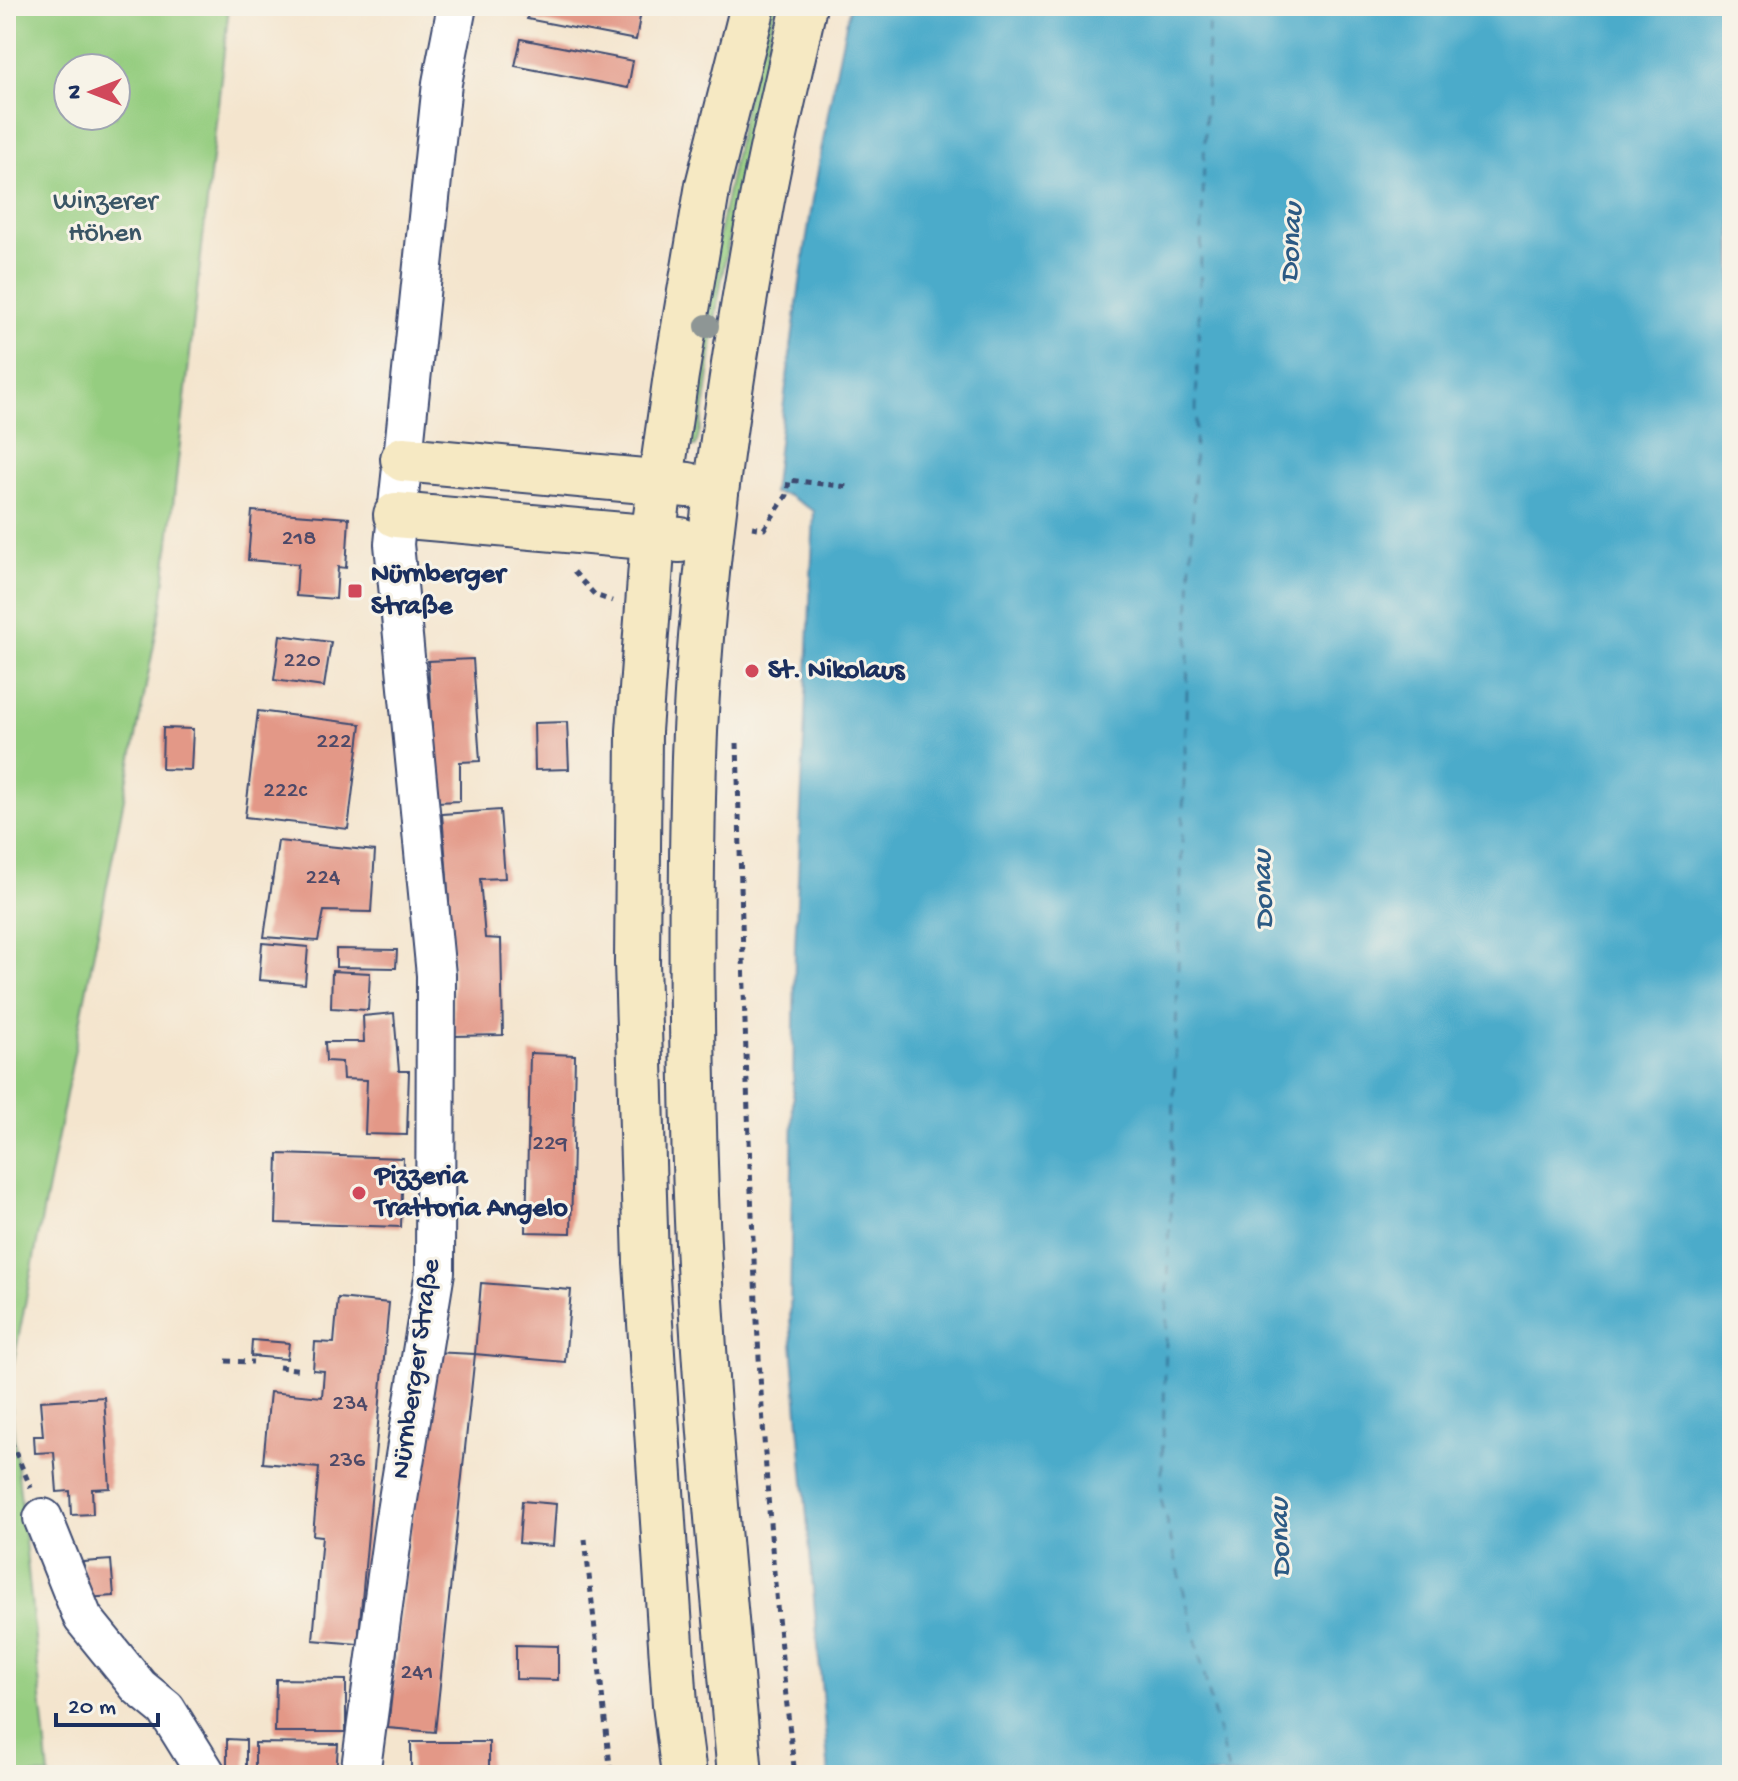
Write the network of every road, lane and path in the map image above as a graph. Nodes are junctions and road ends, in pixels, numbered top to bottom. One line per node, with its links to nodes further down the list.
1 (457, 6): 4 (street, Nürnberger Straße)
2 (753, 6): 5 (main road)
3 (804, 6): 6 (main road)
4 (403, 459): 5 (main road); 8 (street, Nürnberger Straße)
5 (659, 482): 6 (main road); 10 (main road)
6 (718, 487): 11 (main road)
7 (849, 487): 9 (path)
8 (396, 515): 10 (main road); 23 (street, Nürnberger Straße)
9 (752, 527)
10 (653, 537): 11 (main road); 13 (main road)
11 (711, 543): 26 (main road)
12 (559, 570): 13 (path)
13 (647, 612): 25 (main road)
14 (736, 736): 27 (path)
15 (226, 1361): 16 (path)
16 (253, 1362)
17 (279, 1367): 18 (path)
18 (302, 1370)
19 (6, 1430): 20 (path)
20 (43, 1518): 22 (street)
21 (585, 1539): 24 (path)
22 (207, 1775)
23 (360, 1775)
24 (611, 1775)
25 (684, 1775)
26 (740, 1775)
27 (795, 1775)

